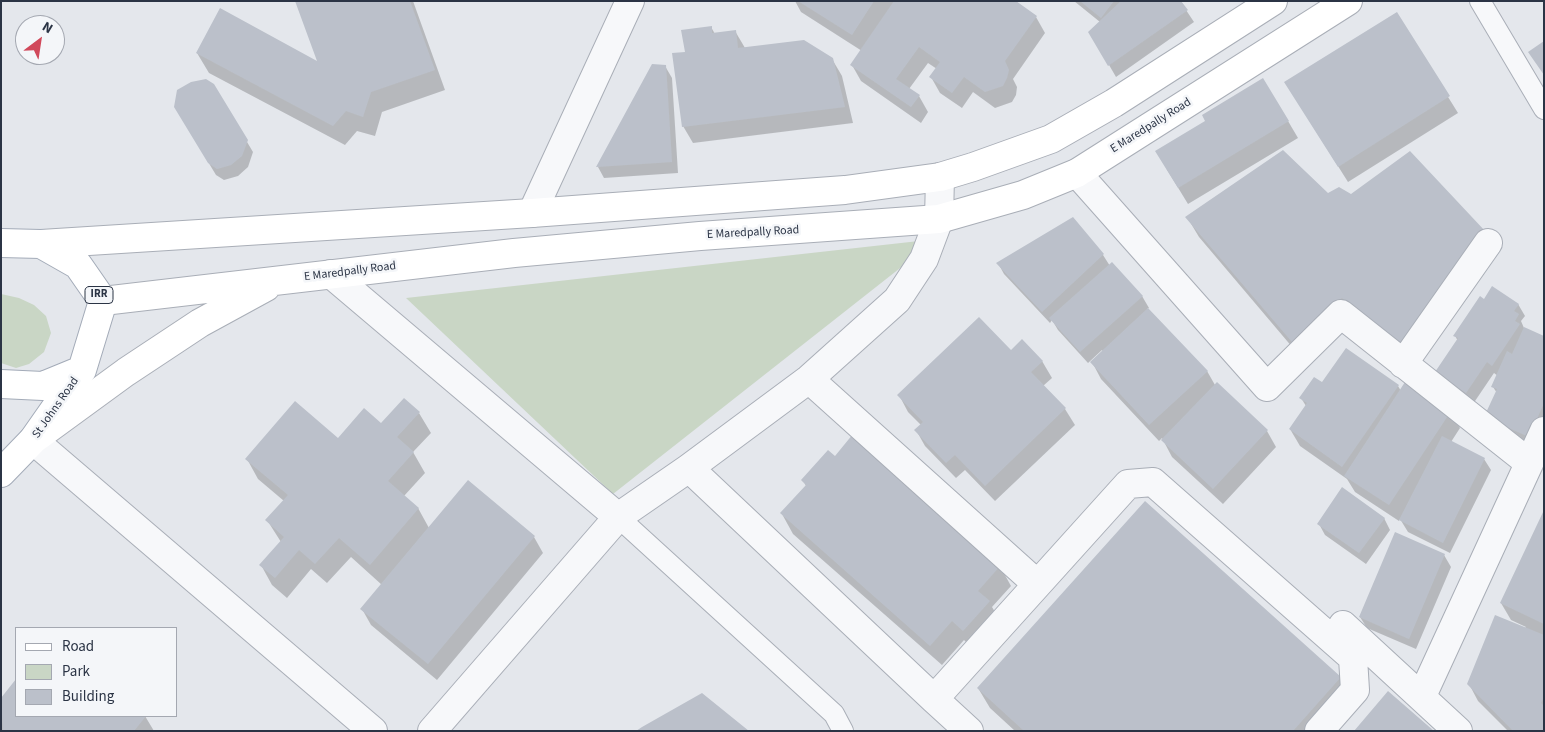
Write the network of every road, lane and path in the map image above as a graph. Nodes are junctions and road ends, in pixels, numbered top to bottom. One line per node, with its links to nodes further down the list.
1 (630, 1): 8 (street)
2 (1273, 1): 7 (main road)
3 (1348, 1): 6 (main road, E Maredpally Road)
4 (1480, 1): 5 (lane)
5 (1544, 109)
6 (1076, 173): 9 (main road, E Maredpally Road); 16 (street)
7 (940, 177): 8 (main road); 9 (street)
8 (532, 213): 12 (main road)
9 (940, 219): 13 (main road, E Maredpally Road); 18 (street)
10 (1, 243): 12 (main road, IRR)
11 (1488, 243): 16 (street)
12 (41, 244): 15 (main road, IRR)
13 (331, 274): 14 (main road, E Maredpally Road); 25 (street)
14 (279, 280): 15 (main road, E Maredpally Road); 21 (main road)
15 (104, 301): 17 (main road, St Johns Road / IRR)
16 (1403, 364): 22 (street)
17 (82, 370): 19 (main road); 21 (main road, St Johns Road / IRR)
18 (809, 379): 23 (street); 26 (street)
19 (1, 384)
20 (1544, 432): 22 (street)
21 (33, 440): 24 (main road, St Johns Road / IRR); 30 (street)
22 (1528, 462): 28 (street)
23 (689, 468): 25 (street); 29 (street)
24 (1, 473)
25 (618, 517): 31 (street); 32 (lane)
26 (1037, 584): 29 (street); 34 (street)
27 (1330, 612): 28 (street)
28 (1422, 696): 35 (street)
29 (934, 699): 33 (street)
30 (373, 731)
31 (432, 731)
32 (843, 731)
33 (970, 731)
34 (1320, 731)
35 (1458, 731)

